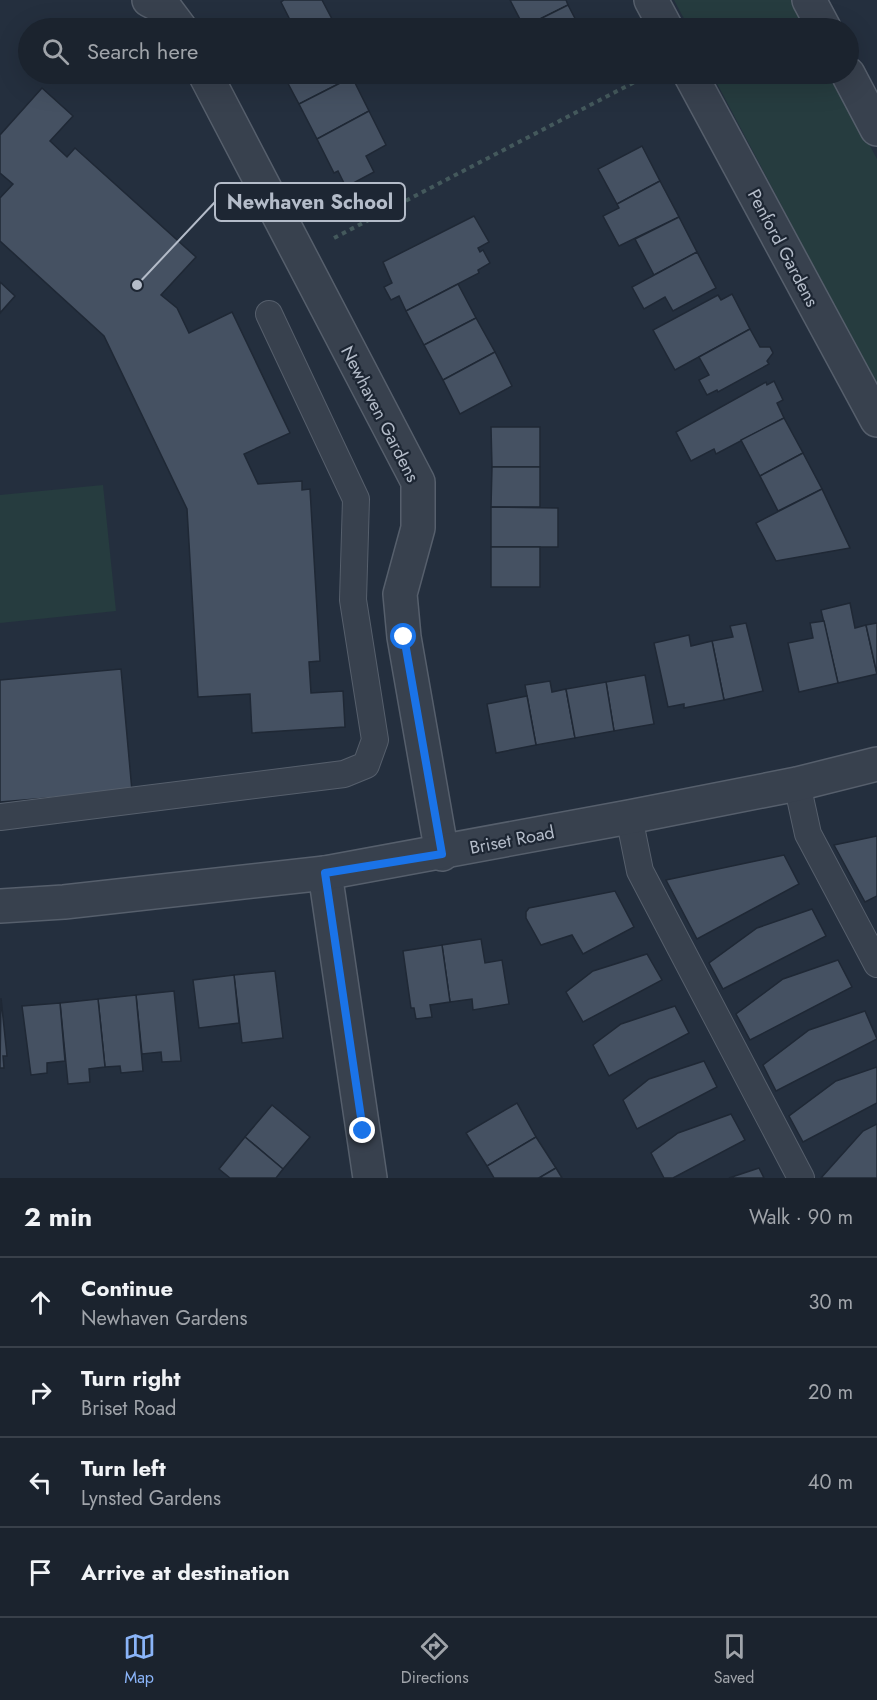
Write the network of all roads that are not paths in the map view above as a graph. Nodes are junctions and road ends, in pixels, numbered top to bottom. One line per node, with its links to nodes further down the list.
1 (149, 0): 4 (street)
2 (651, 0): 5 (street)
3 (808, 0): 6 (street)
4 (172, 18)
5 (661, 18)
6 (818, 18)
7 (210, 84): 17 (street, Newhaven Gardens)
8 (695, 84): 12 (street, Penford Gardens)
9 (853, 84): 10 (street)
10 (877, 129)
11 (269, 314): 15 (lane)
12 (877, 420)
13 (877, 764): 14 (street, Briset Road)
14 (797, 784): 16 (street, Briset Road); 20 (lane)
15 (0, 817)
16 (629, 818): 17 (street, Briset Road); 22 (lane)
17 (442, 854): 18 (street, Briset Road)
18 (325, 873): 19 (street, Briset Road); 21 (street)
19 (0, 906)
20 (877, 964)
21 (370, 1178)
22 (801, 1178)

